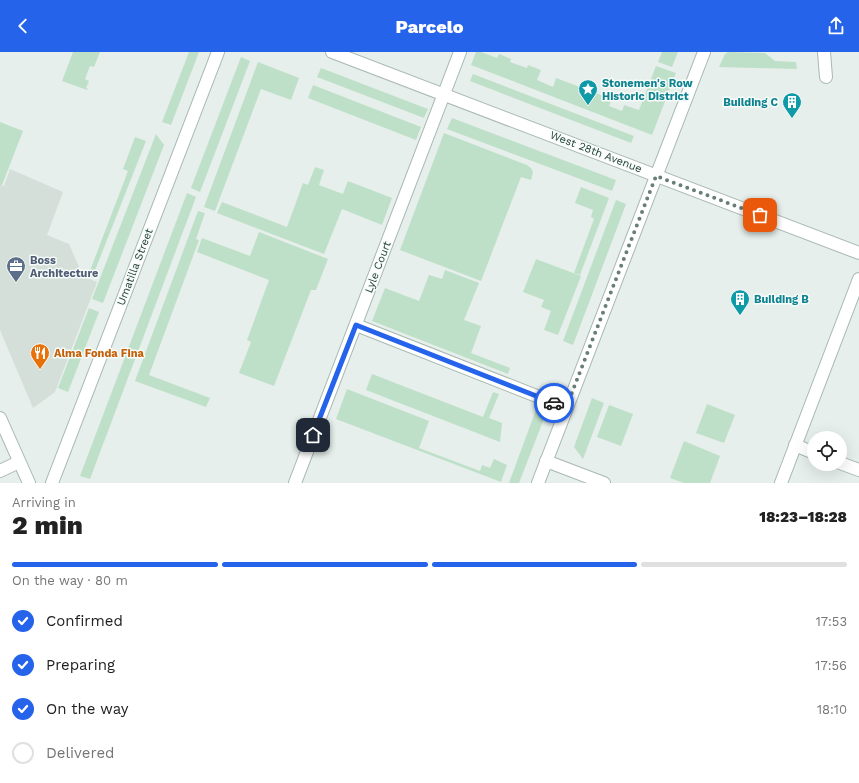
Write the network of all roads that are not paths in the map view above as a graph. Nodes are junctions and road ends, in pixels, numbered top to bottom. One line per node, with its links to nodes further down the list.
1 (218, 52): 22 (street, Umatilla Street)
2 (332, 52): 7 (street, West 28th Avenue)
3 (460, 52): 7 (street, Lyle Court)
4 (704, 52): 8 (street)
5 (824, 52): 6 (street)
6 (826, 77)
7 (444, 94): 8 (street, West 28th Avenue); 11 (street, Lyle Court)
8 (656, 176): 9 (street, West 28th Avenue); 12 (street)
9 (859, 253)
10 (859, 279): 14 (street)
11 (356, 325): 12 (street); 23 (street, Lyle Court)
12 (566, 408): 16 (street)
13 (0, 418): 17 (street)
14 (795, 445): 15 (street); 26 (street)
15 (807, 450)
16 (546, 461): 24 (street); 25 (street)
17 (19, 462): 20 (street); 21 (street)
18 (847, 466): 19 (street)
19 (859, 470)
20 (0, 471)
21 (29, 483)
22 (52, 483)
23 (295, 483)
24 (538, 483)
25 (604, 483)
26 (780, 483)

